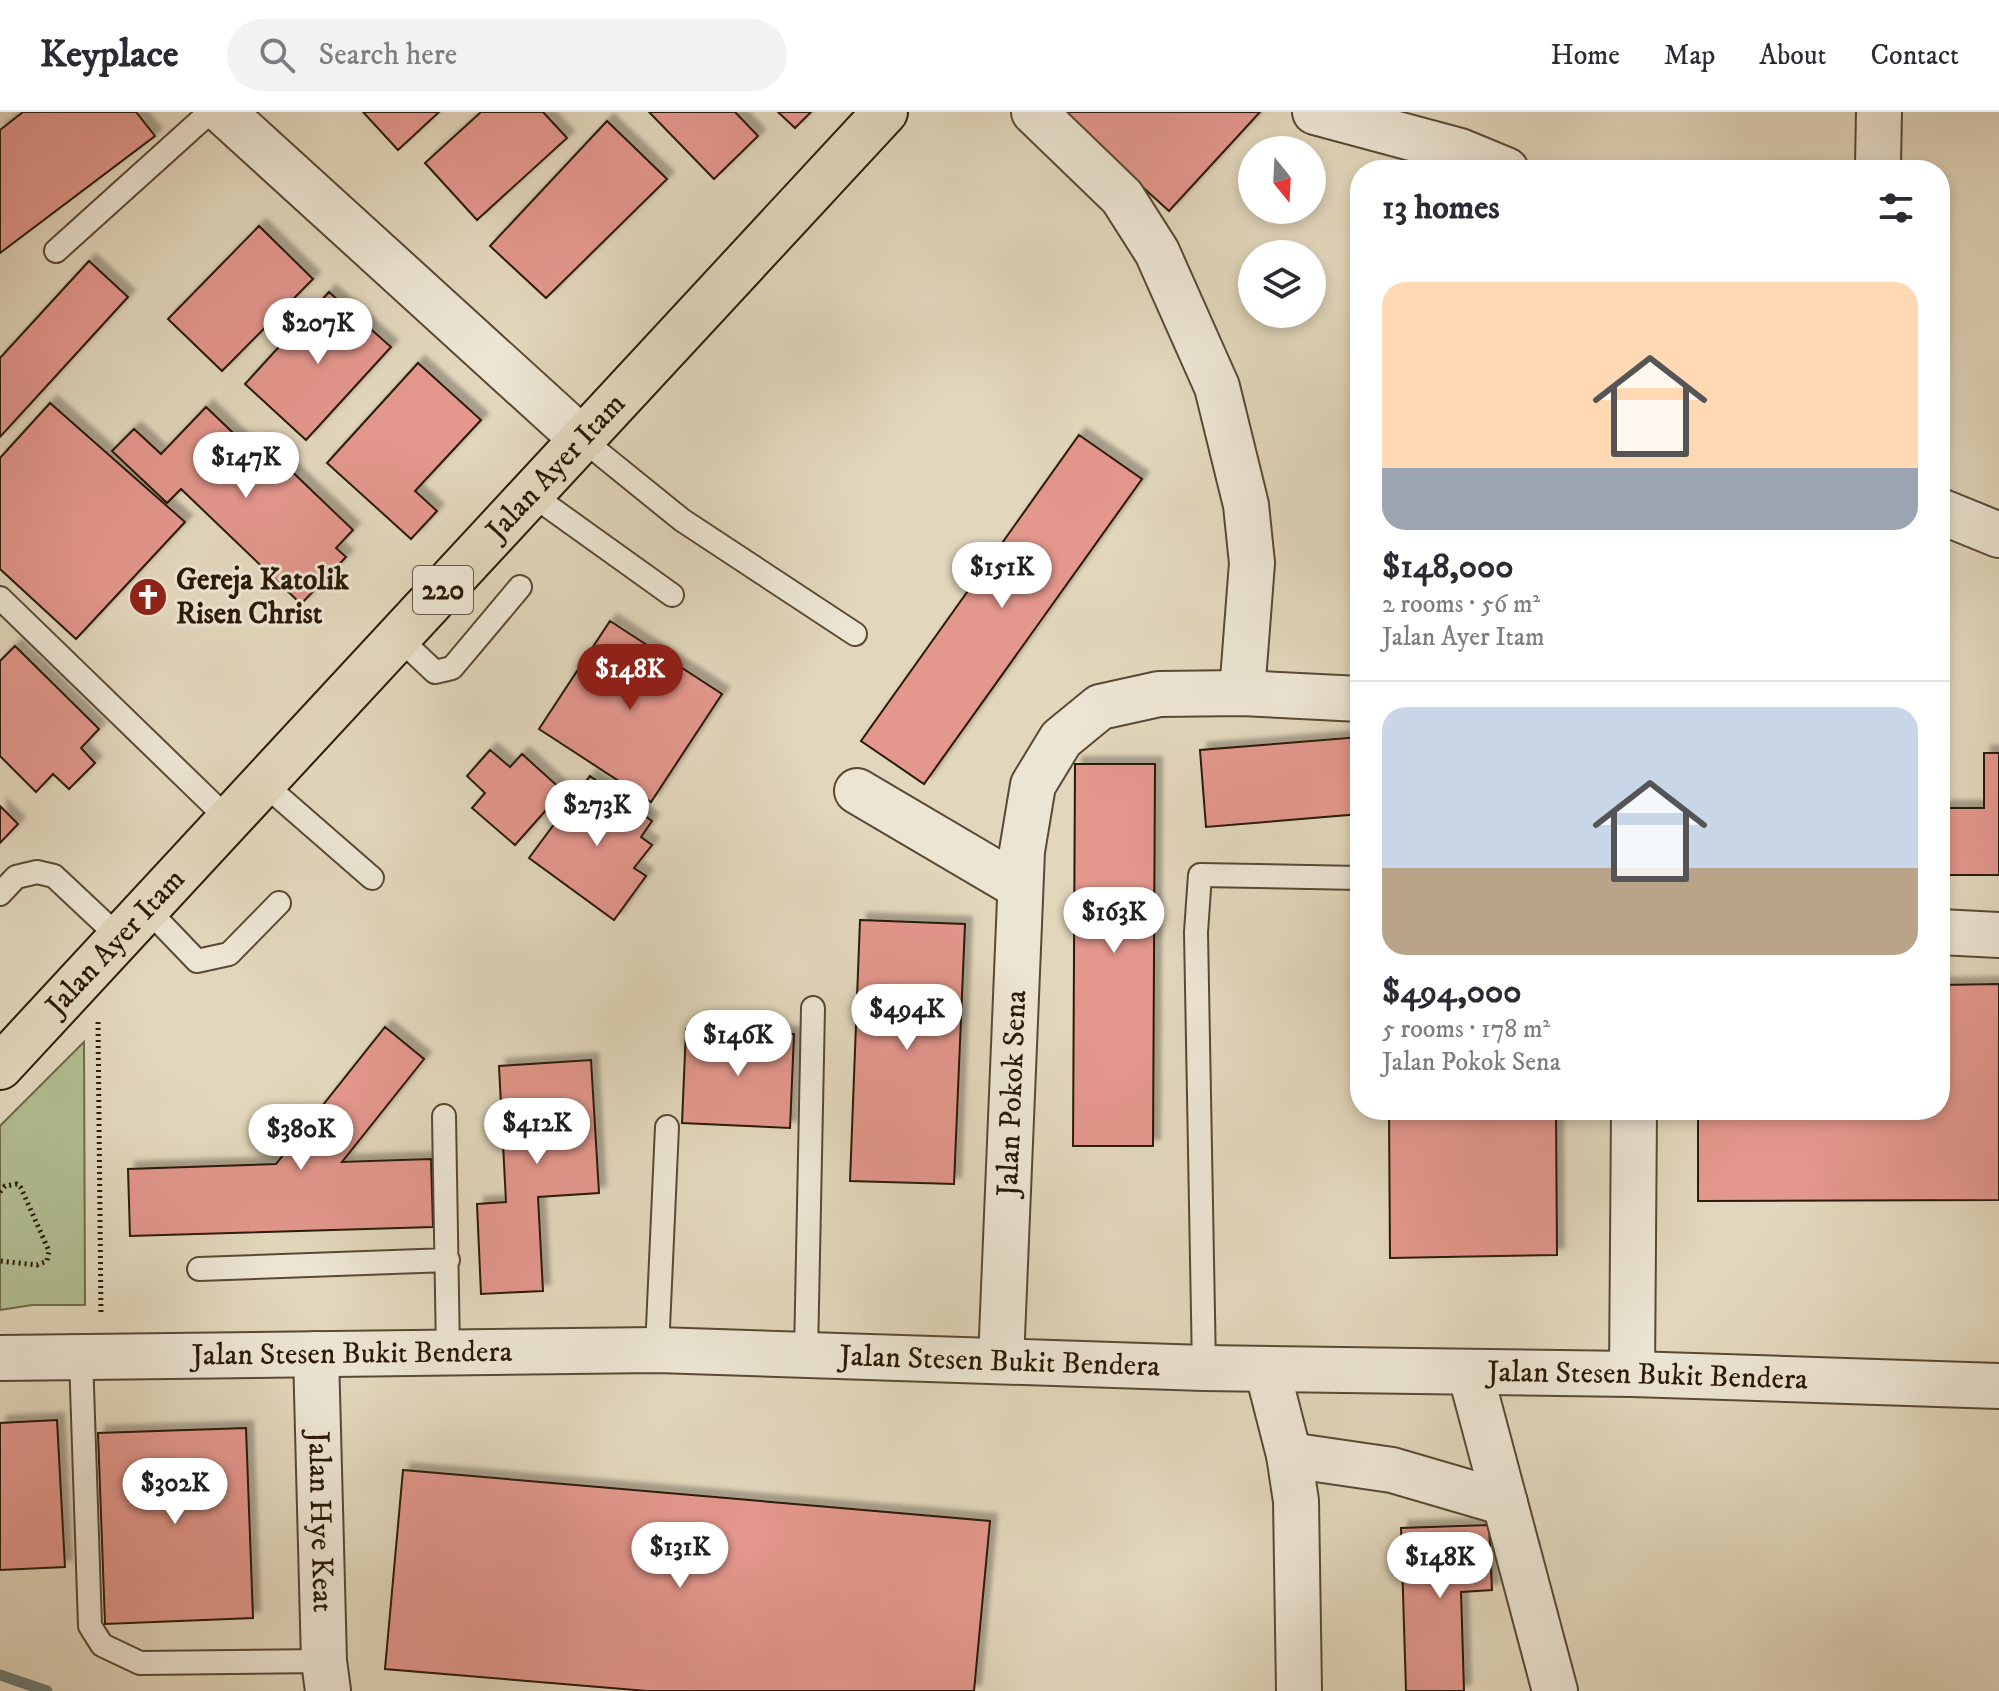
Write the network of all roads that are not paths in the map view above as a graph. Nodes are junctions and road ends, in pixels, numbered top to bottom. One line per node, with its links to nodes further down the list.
1 (210, 112): 9 (lane)
2 (223, 112): 10 (street)
3 (885, 112): 10 (main road, Jalan Ayer Itam / 220)
4 (1034, 112): 19 (street)
5 (1315, 112): 7 (street)
6 (1879, 112): 8 (street)
7 (1482, 160)
8 (1878, 160)
9 (56, 251)
10 (582, 439): 11 (main road, Jalan Ayer Itam / 220); 17 (lane)
11 (531, 494): 15 (lane); 18 (main road, Jalan Ayer Itam / 220)
12 (1950, 515): 13 (street)
13 (1999, 535)
14 (520, 587): 18 (lane)
15 (672, 595)
16 (0, 598): 23 (lane)
17 (855, 634)
18 (399, 638): 21 (main road, Jalan Ayer Itam / 220)
19 (1242, 693): 20 (street, Jalan Pokok Sena); 26 (street, Jalan Pokok Sena)
20 (1350, 698)
21 (263, 783): 23 (main road, Jalan Ayer Itam / 220); 24 (lane)
22 (857, 791): 26 (street)
23 (229, 820): 29 (main road, Jalan Ayer Itam / 220)
24 (372, 878)
25 (1350, 878): 46 (lane)
26 (1020, 887): 45 (street, Jalan Pokok Sena)
27 (0, 894): 29 (lane)
28 (279, 903): 29 (lane)
29 (134, 924): 33 (main road, Jalan Ayer Itam / 220)
30 (1950, 933): 31 (street)
31 (1999, 935)
32 (813, 1008): 42 (lane)
33 (0, 1067)
34 (444, 1116): 37 (lane)
35 (1634, 1120): 49 (street)
36 (667, 1127): 39 (lane)
37 (448, 1260): 38 (lane); 40 (lane)
38 (199, 1269)
39 (657, 1350): 40 (street, Jalan Stesen Bukit Bendera); 42 (street, Jalan Stesen Bukit Bendera)
40 (448, 1352): 41 (street, Jalan Stesen Bukit Bendera)
41 (316, 1354): 43 (street, Jalan Stesen Bukit Bendera); 53 (street, Jalan Hye Keat)
42 (806, 1354): 45 (street, Jalan Stesen Bukit Bendera)
43 (91, 1357): 44 (street, Jalan Stesen Bukit Bendera); 53 (lane)
44 (0, 1358)
45 (1001, 1361): 46 (street, Jalan Stesen Bukit Bendera)
46 (1204, 1368): 47 (street, Jalan Stesen Bukit Bendera)
47 (1267, 1369): 48 (street, Jalan Stesen Bukit Bendera); 51 (street)
48 (1470, 1372): 49 (street, Jalan Stesen Bukit Bendera); 52 (street)
49 (1632, 1374): 50 (street, Jalan Stesen Bukit Bendera)
50 (1999, 1386)
51 (1289, 1455): 52 (street); 54 (street)
52 (1505, 1503): 55 (street)
53 (326, 1676)
54 (1299, 1691)
55 (1555, 1691)

